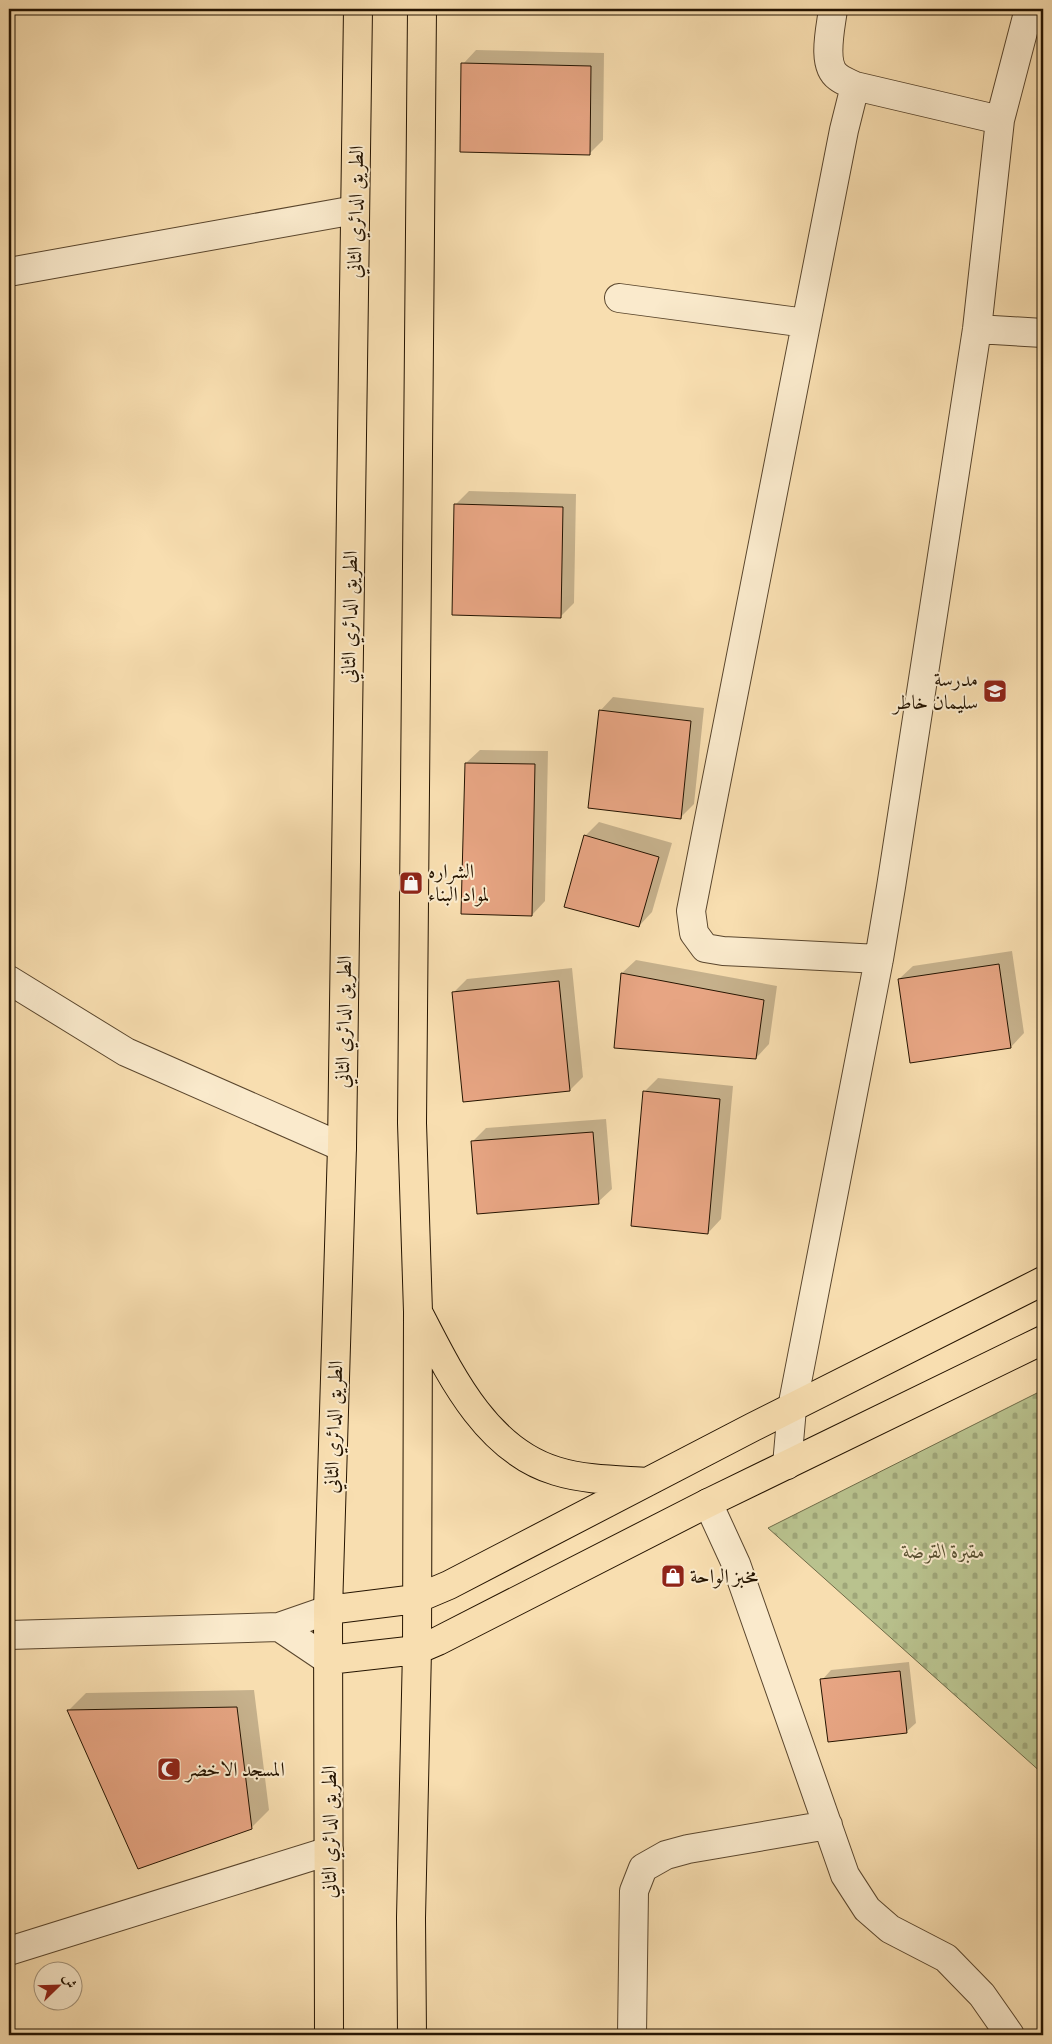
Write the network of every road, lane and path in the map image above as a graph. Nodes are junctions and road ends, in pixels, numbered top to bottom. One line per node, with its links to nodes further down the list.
1 (358, 9): 7 (main road, الطريق الدائري الثاني)
2 (422, 9): 17 (main road)
3 (833, 9): 5 (street)
4 (1032, 23): 6 (street)
5 (855, 86): 6 (street); 10 (street)
6 (1000, 120): 11 (street)
7 (355, 210): 8 (street); 15 (main road, الطريق الدائري الثاني)
8 (9, 272)
9 (620, 298): 10 (street)
10 (806, 323): 13 (street)
11 (976, 329): 12 (street); 13 (street)
12 (1043, 333)
13 (879, 960): 19 (street)
14 (9, 980): 15 (street)
15 (342, 1147): 24 (main road, الطريق الدائري الثاني)
16 (1043, 1281): 19 (main road)
17 (418, 1312): 21 (main road); 23 (main road)
18 (1043, 1340): 20 (main road)
19 (792, 1408): 20 (street); 21 (main road)
20 (787, 1465): 22 (main road)
21 (647, 1482): 23 (main road)
22 (708, 1503): 27 (main road); 29 (street)
23 (416, 1599): 24 (main road); 27 (main road)
24 (328, 1610): 25 (street); 28 (main road, الطريق الدائري الثاني)
25 (279, 1627): 26 (street); 28 (street)
26 (9, 1635)
27 (417, 1650): 28 (main road); 33 (main road)
28 (328, 1660): 30 (main road, الطريق الدائري الثاني)
29 (828, 1825): 34 (street); 35 (street)
30 (329, 1851): 31 (street); 32 (main road, الطريق الدائري الثاني)
31 (9, 1951)
32 (329, 2035)
33 (412, 2035)
34 (632, 2035)
35 (1010, 2035)

